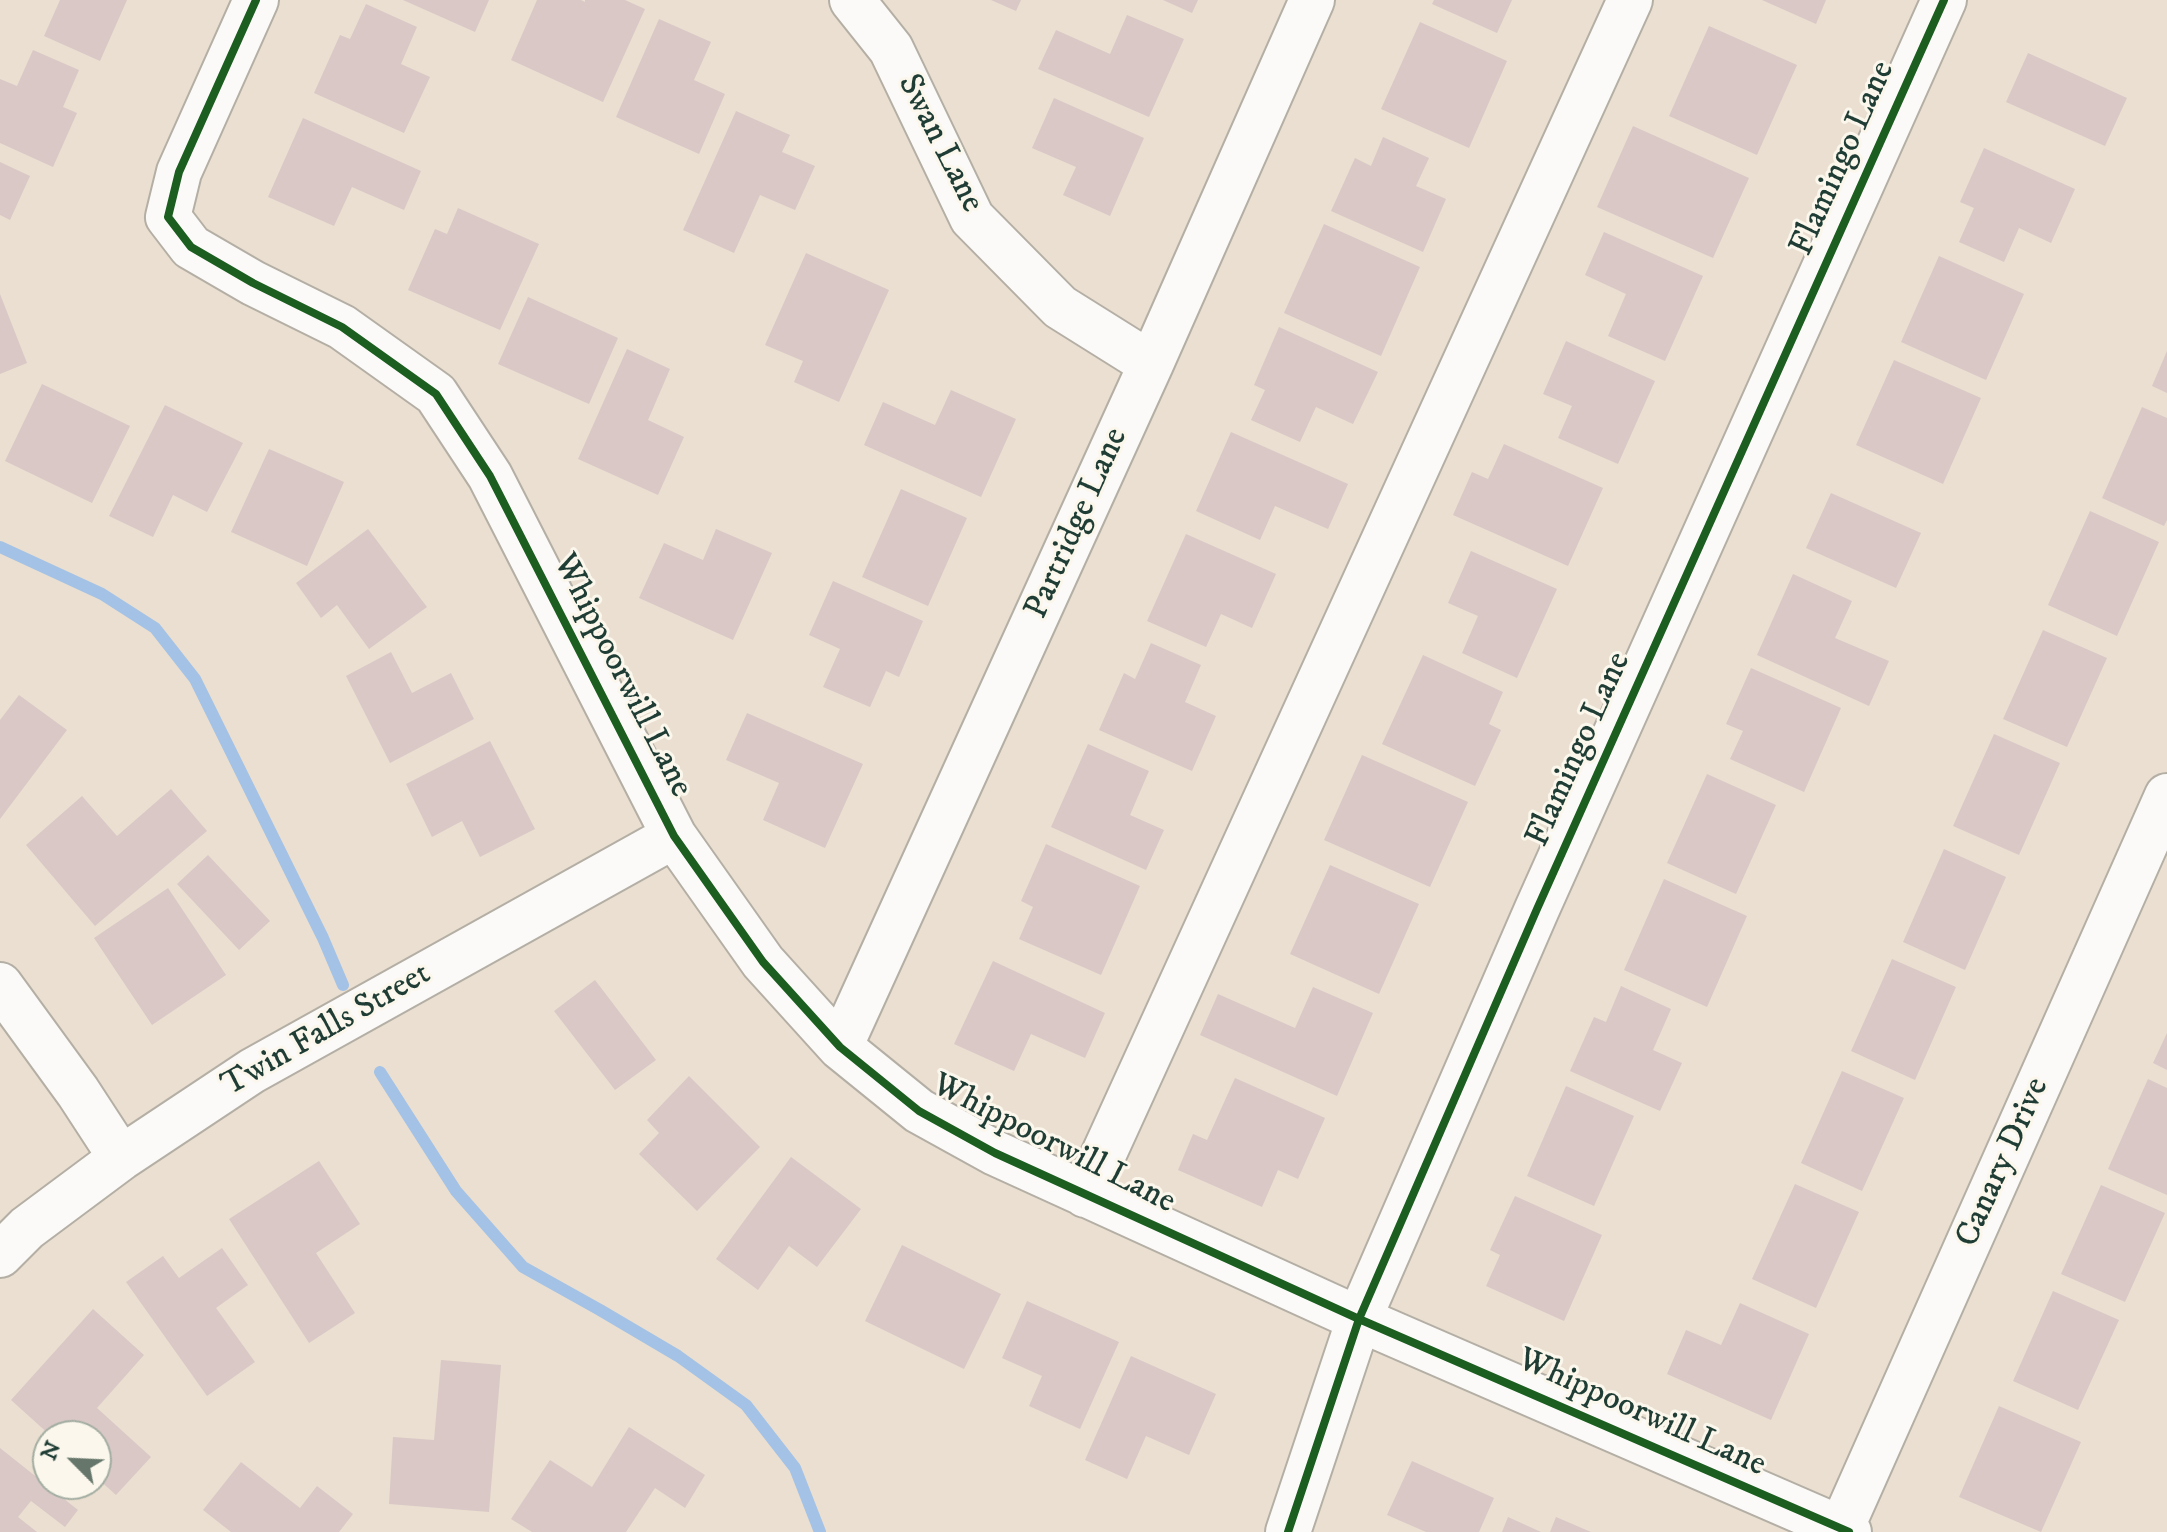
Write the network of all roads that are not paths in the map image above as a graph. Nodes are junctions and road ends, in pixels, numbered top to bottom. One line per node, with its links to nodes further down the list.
1 (256, 0): 8 (street, Whippoorwill Lane)
2 (852, 0): 6 (street, Swan Lane)
3 (1312, 0): 6 (street, Partridge Lane)
4 (1630, 0): 12 (street)
5 (1944, 0): 14 (street, Flamingo Lane)
6 (1151, 364): 10 (street, Partridge Lane)
7 (2167, 796): 15 (street, Canary Drive)
8 (674, 836): 10 (street, Whippoorwill Lane); 11 (street, Twin Falls Street)
9 (0, 985): 11 (street)
10 (840, 1047): 12 (street, Whippoorwill Lane)
11 (121, 1158): 13 (street, Twin Falls Street)
12 (1085, 1195): 14 (street, Whippoorwill Lane)
13 (0, 1255)
14 (1359, 1319): 15 (street, Whippoorwill Lane); 16 (street, Flamingo Lane)
15 (1845, 1530)
16 (1288, 1532)

